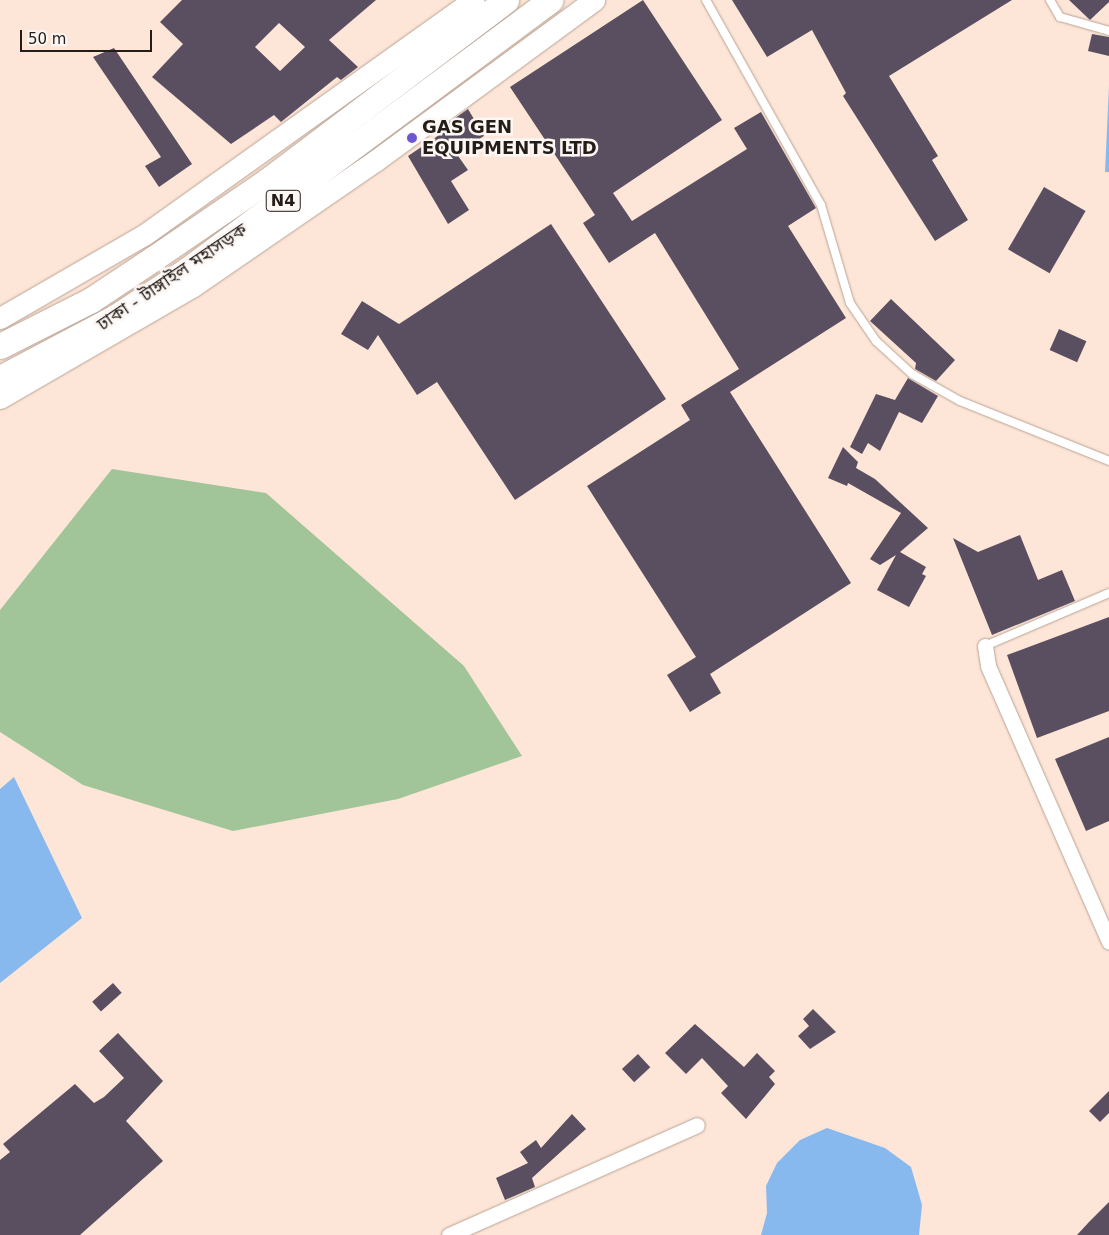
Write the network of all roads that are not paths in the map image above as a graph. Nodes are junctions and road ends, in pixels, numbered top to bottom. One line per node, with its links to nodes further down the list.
1 (474, 0): 8 (main road)
2 (506, 0): 9 (highway, ঢাকা - টাঙ্গাইল মহাসড়ক / N4)
3 (551, 0): 10 (highway, ঢাকা - টাঙ্গাইল মহাসড়ক / N4)
4 (594, 0): 11 (main road)
5 (706, 0): 12 (lane)
6 (1050, 0): 7 (lane)
7 (1109, 31)
8 (0, 318)
9 (0, 346)
10 (0, 378)
11 (0, 398)
12 (1109, 461)
13 (1109, 593): 14 (lane)
14 (985, 646): 15 (street)
15 (1109, 942)
16 (697, 1124): 17 (street)
17 (449, 1235)

